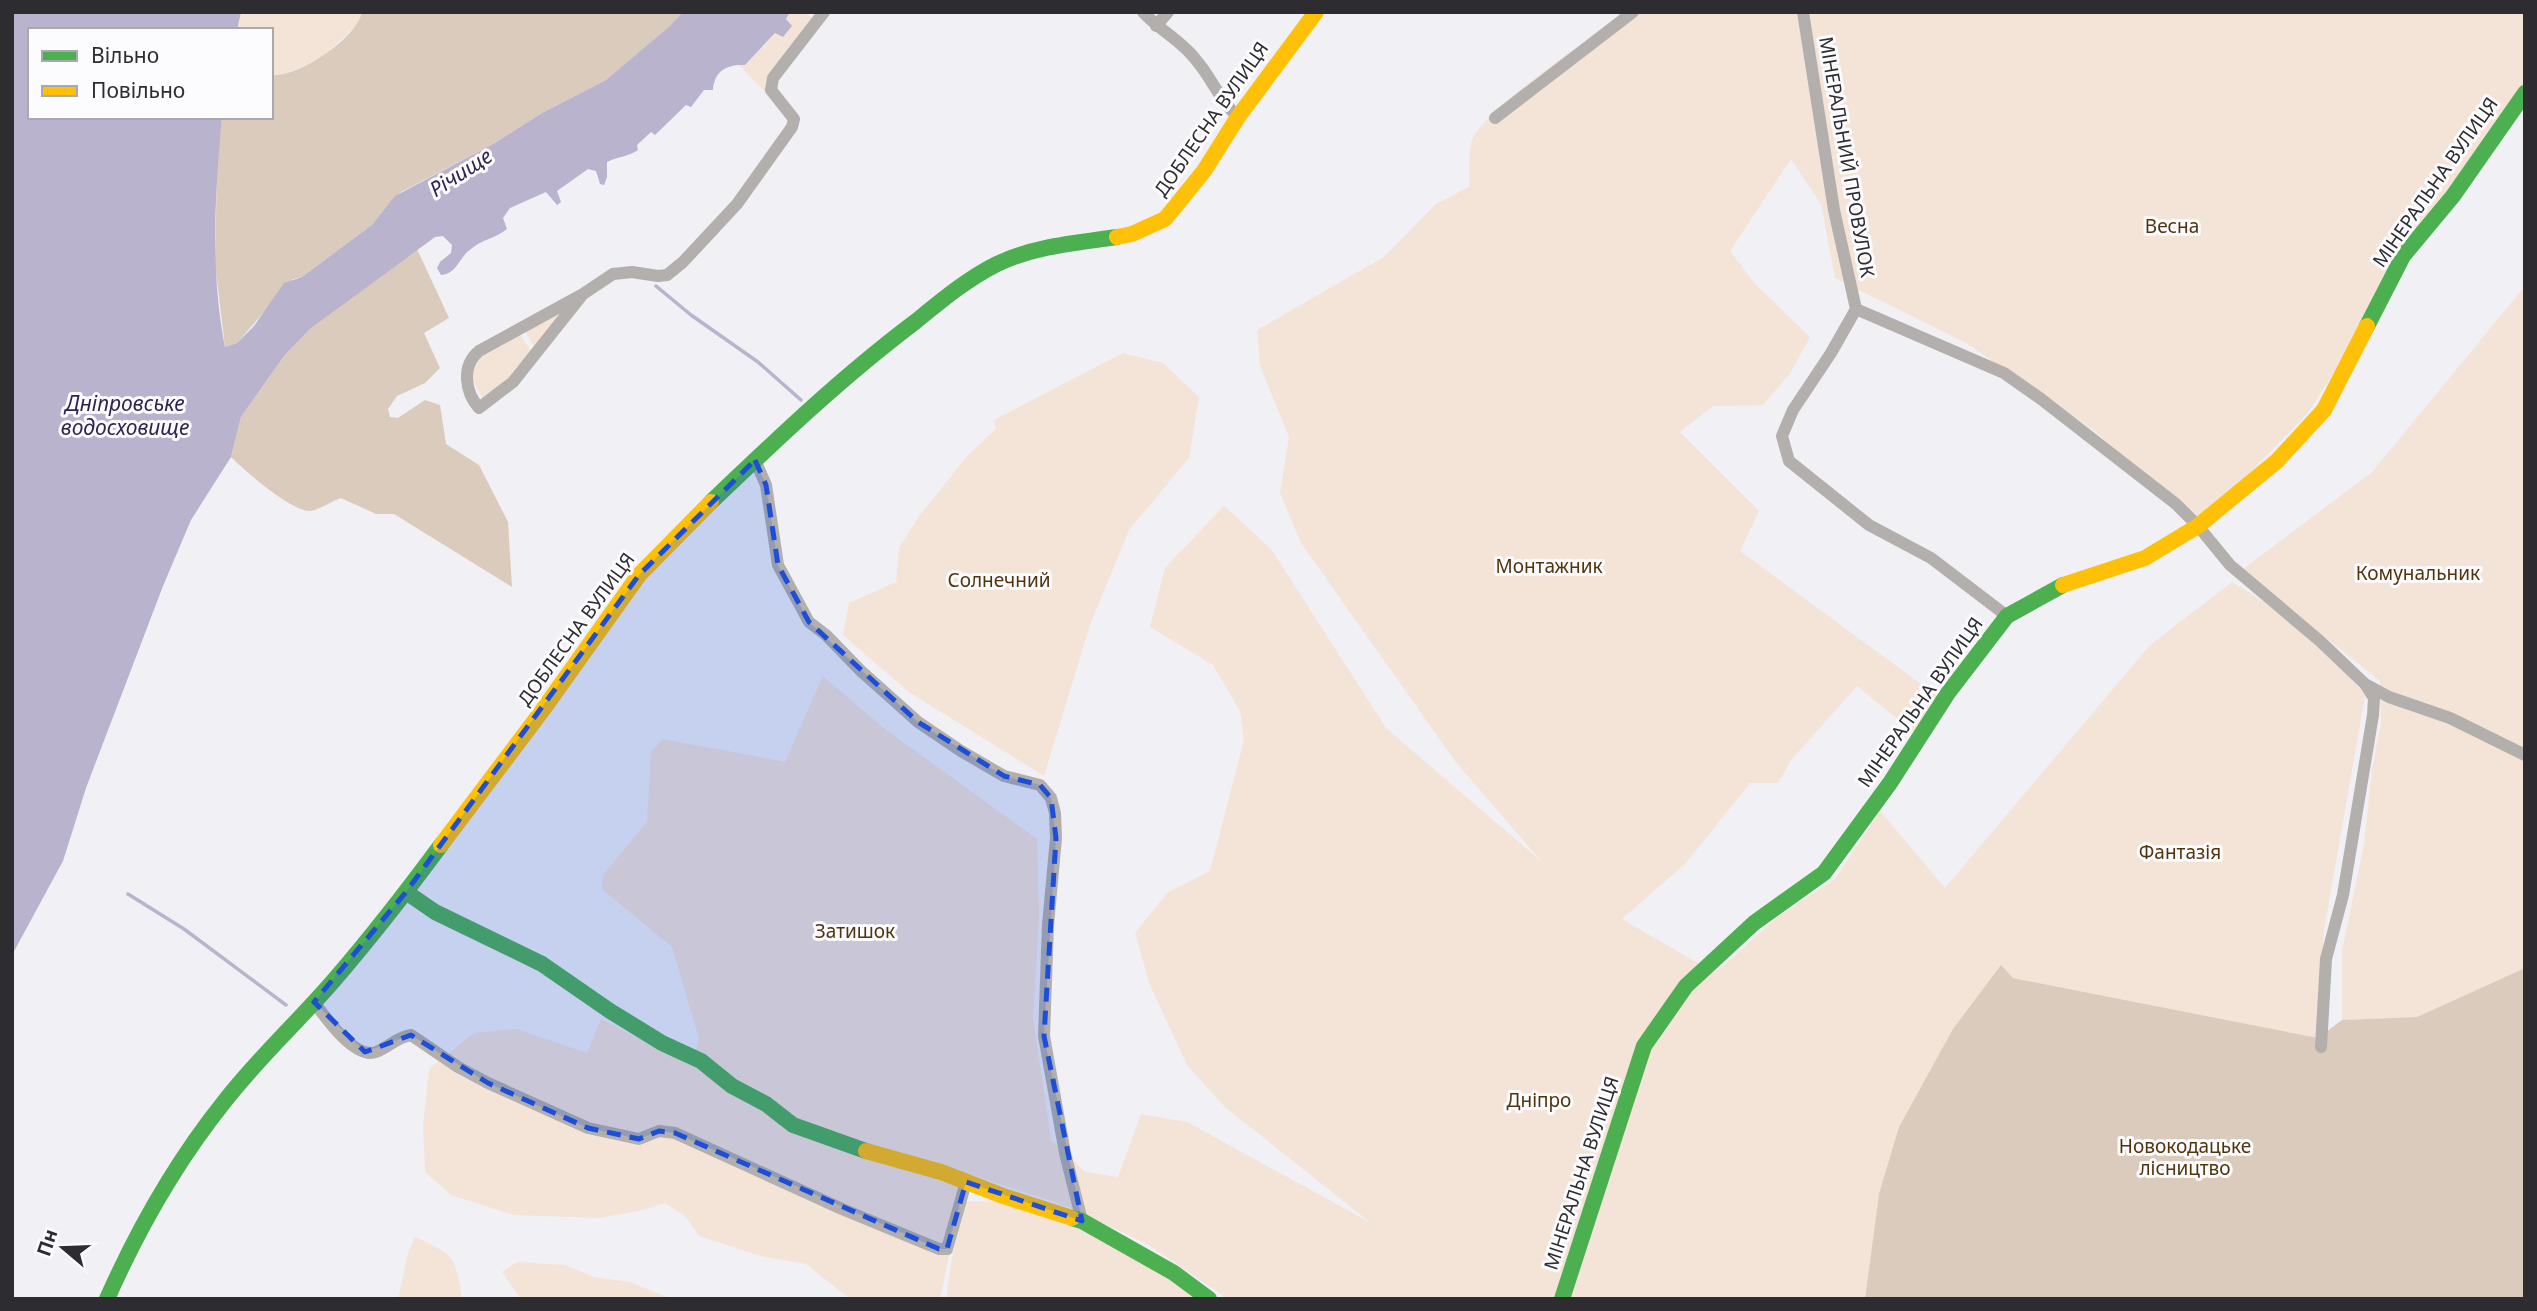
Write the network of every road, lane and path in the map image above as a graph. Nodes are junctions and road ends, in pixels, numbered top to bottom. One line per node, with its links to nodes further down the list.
1 (824, 12): 11 (street)
2 (1143, 12): 7 (street)
3 (1168, 12): 7 (street)
4 (1316, 12): 9 (street, ДОБЛЕСНА ВУЛИЦЯ)
5 (1633, 12): 10 (street)
6 (1803, 12): 12 (street, МІНЕРАЛЬНИЙ ПРОВУЛОК)
7 (1156, 26): 9 (street)
8 (2525, 93): 14 (street, МІНЕРАЛЬНА ВУЛИЦЯ)
9 (1238, 117): 13 (street, ДОБЛЕСНА ВУЛИЦЯ)
10 (1495, 118)
11 (583, 294): 11 (street)
12 (1856, 309): 14 (street); 15 (street)
13 (755, 460): 18 (street, ДОБЛЕСНА ВУЛИЦЯ); 22 (street)
14 (2198, 526): 15 (street, МІНЕРАЛЬНА ВУЛИЦЯ); 16 (street)
15 (2007, 615): 25 (street, МІНЕРАЛЬНА ВУЛИЦЯ)
16 (2365, 684): 17 (street); 20 (street)
17 (2525, 755)
18 (405, 892): 19 (street, ДОБЛЕСНА ВУЛИЦЯ); 21 (street)
19 (314, 1002): 21 (street); 23 (street, ДОБЛЕСНА ВУЛИЦЯ)
20 (2321, 1047)
21 (966, 1182): 22 (street)
22 (1082, 1221): 24 (street)
23 (107, 1299)
24 (1209, 1299)
25 (1562, 1299)

